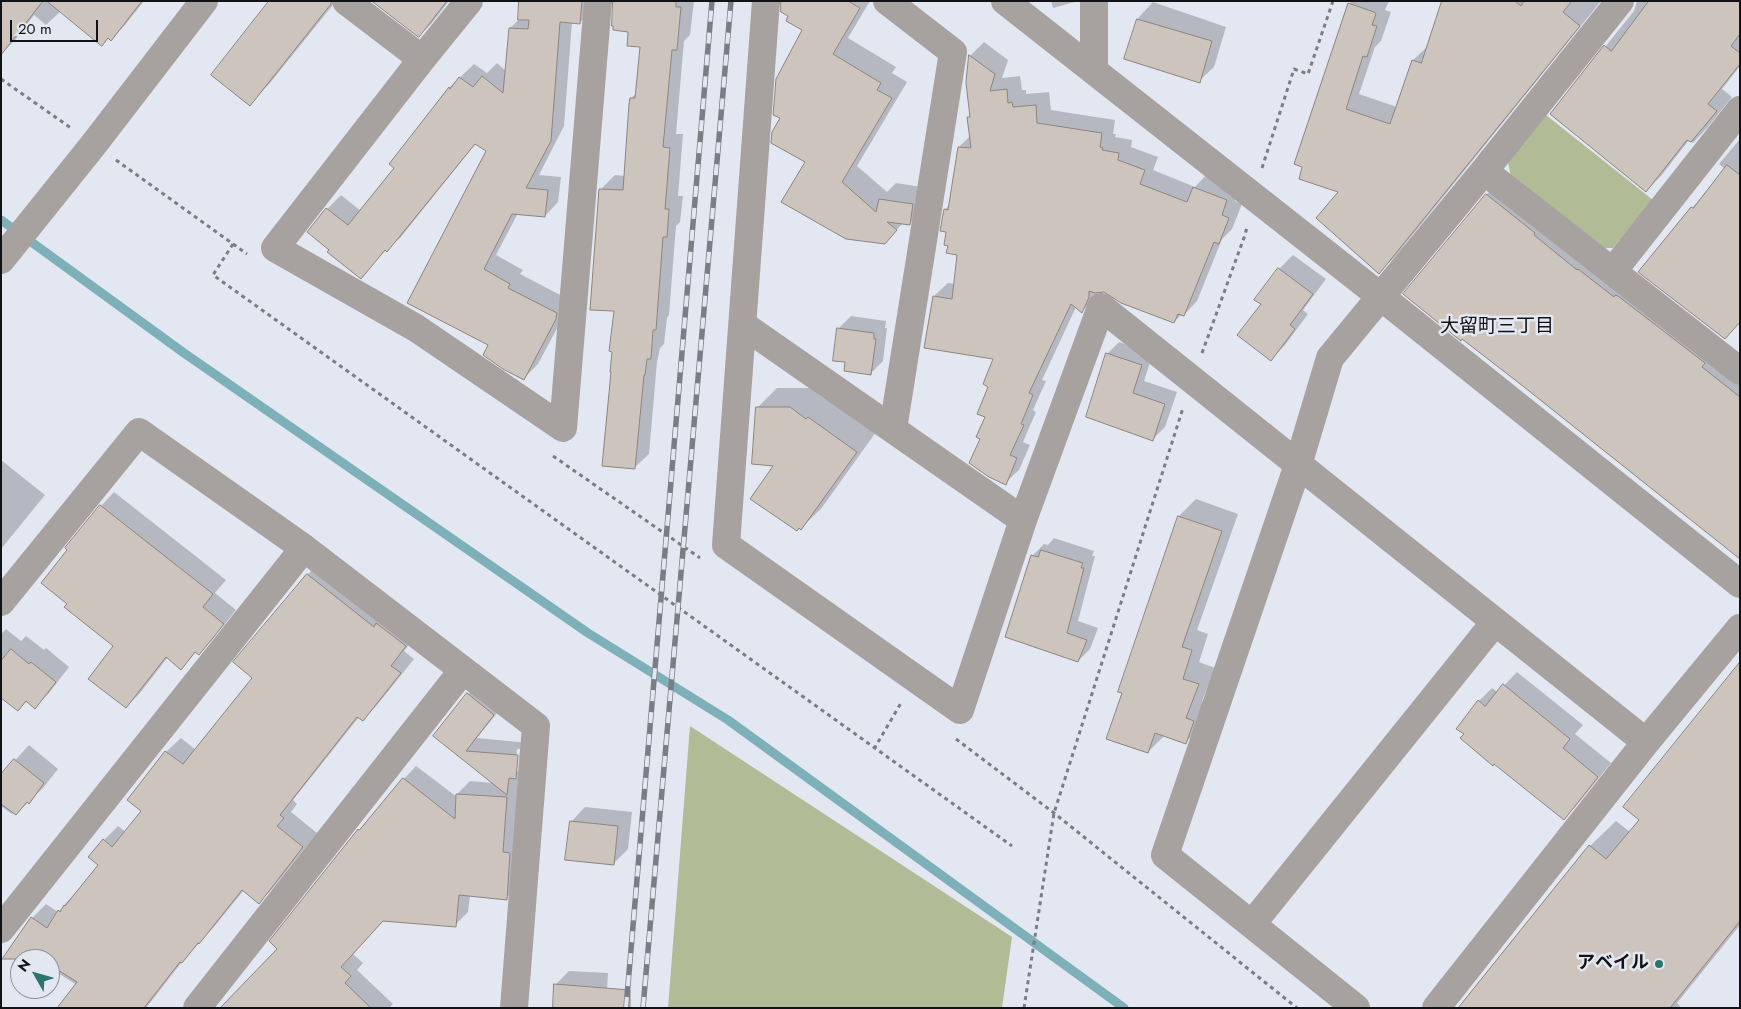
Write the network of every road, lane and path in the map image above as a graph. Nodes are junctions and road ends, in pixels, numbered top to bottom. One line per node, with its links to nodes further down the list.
1 (204, 1): 14 (street)
2 (346, 1): 10 (street)
3 (469, 1): 10 (street)
4 (598, 1): 10 (street)
5 (766, 1): 21 (street)
6 (887, 1): 23 (street)
7 (1006, 1): 11 (street)
8 (1094, 1): 11 (street)
9 (1620, 1): 15 (street)
10 (422, 59)
11 (1094, 70): 20 (street)
12 (1, 79): 14 (path)
13 (1740, 110): 19 (street)
14 (94, 144): 16 (path); 18 (street)
15 (1484, 171): 19 (street); 20 (street)
16 (233, 244): 17 (path); 37 (path)
17 (253, 258)
18 (1, 260)
19 (1613, 271): 22 (street)
20 (1380, 296): 25 (street); 29 (street)
21 (743, 325): 23 (street); 26 (street)
22 (1739, 369)
23 (892, 429): 26 (street)
24 (553, 456): 28 (path)
25 (1298, 465): 26 (street); 31 (street); 40 (street)
26 (1023, 520)
27 (304, 548): 30 (street); 33 (street); 41 (street)
28 (700, 558)
29 (1740, 584)
30 (1, 602)
31 (1495, 622): 36 (street); 40 (street)
32 (1740, 628): 36 (street)
33 (463, 670): 42 (street); 43 (street)
34 (903, 700): 37 (path)
35 (951, 735): 38 (path)
36 (1646, 742): 47 (street)
37 (874, 749): 39 (path)
38 (1054, 813): 44 (path); 45 (path)
39 (1012, 846)
40 (1252, 924): 46 (street)
41 (1, 929)
42 (197, 1008)
43 (514, 1008)
44 (1024, 1008)
45 (1297, 1008)
46 (1356, 1008)
47 (1436, 1008)

